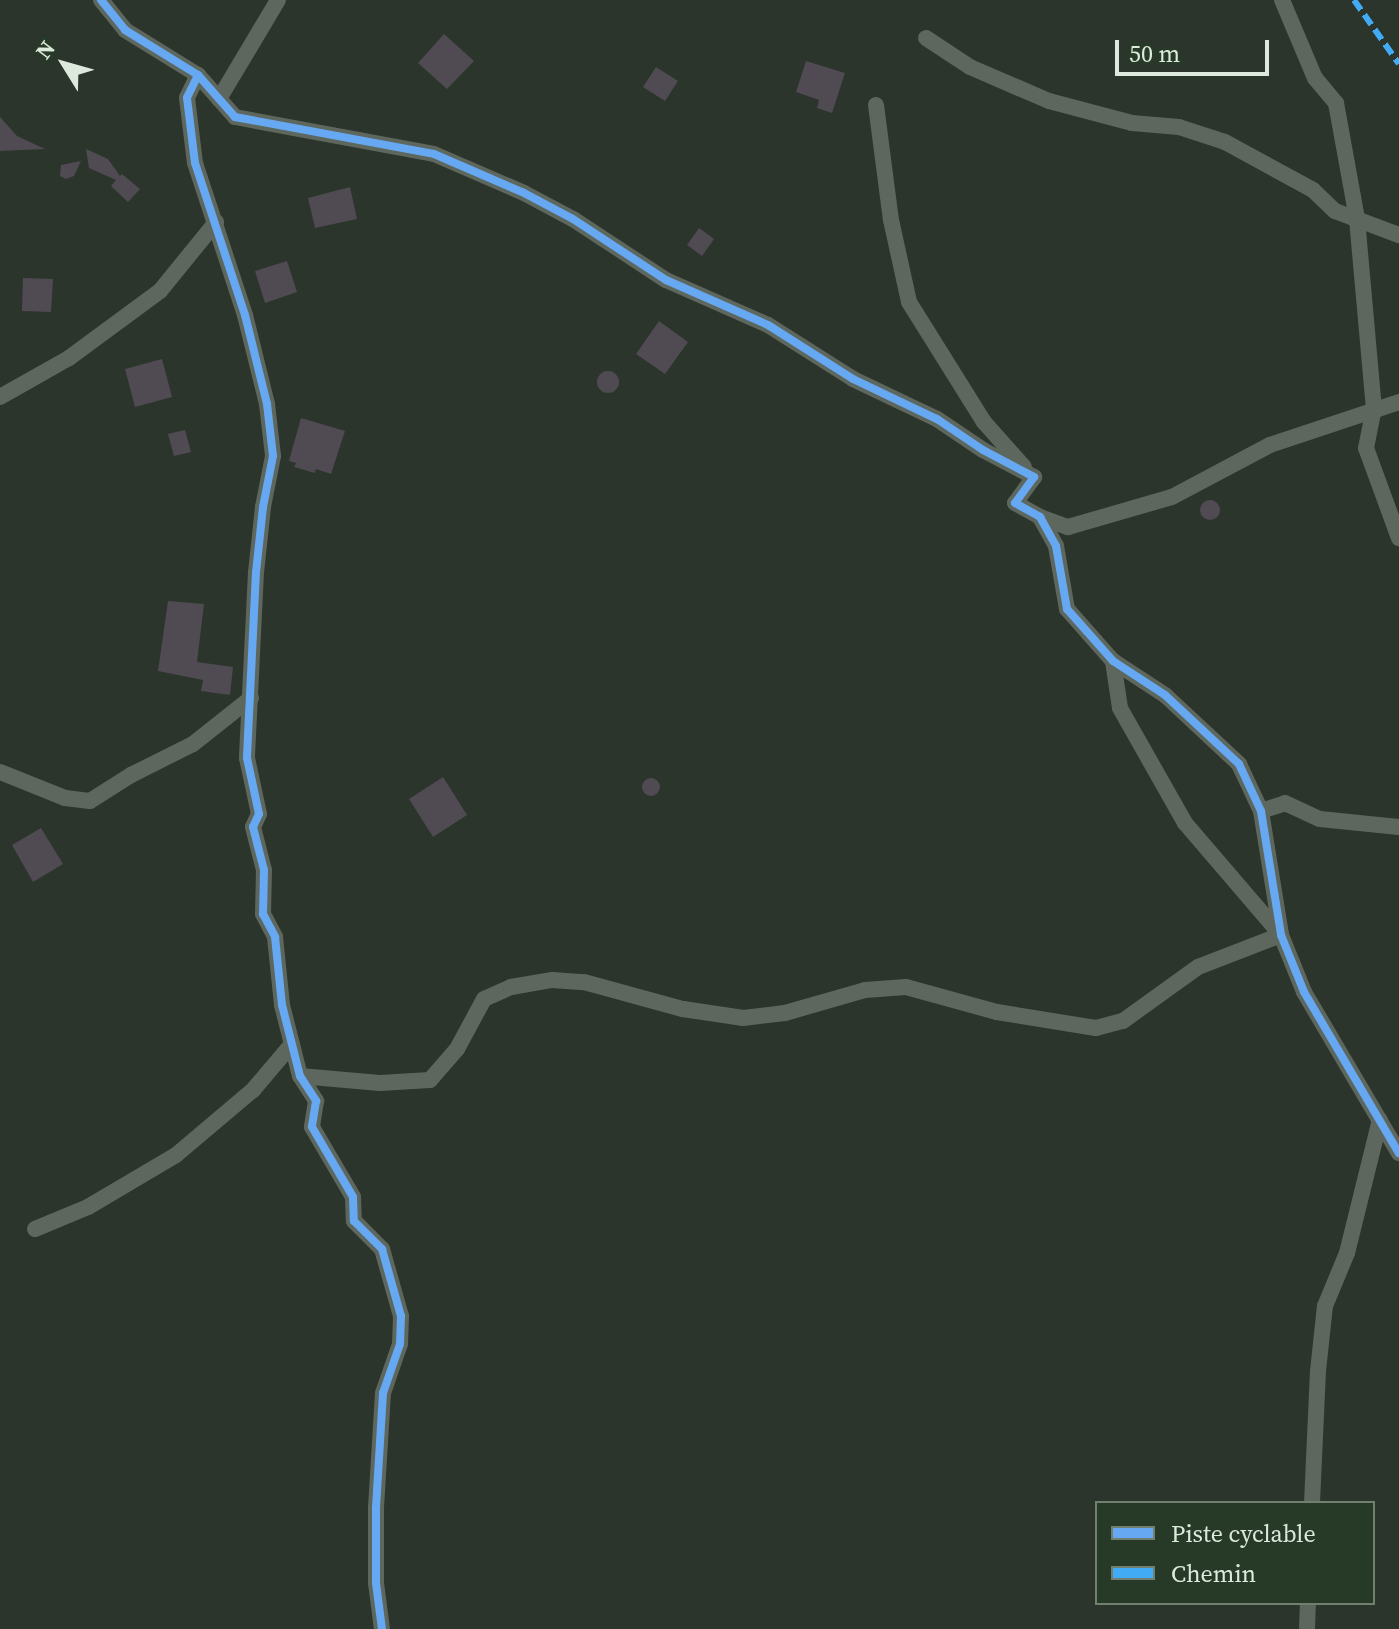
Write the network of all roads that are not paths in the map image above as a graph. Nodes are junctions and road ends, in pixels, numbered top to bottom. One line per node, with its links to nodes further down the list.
1 (101, 0): 5 (street)
2 (278, 0): 6 (street)
3 (1282, 0): 8 (street)
4 (926, 38): 8 (street)
5 (198, 75): 6 (street); 9 (street)
6 (219, 99): 14 (street)
7 (876, 105): 14 (street)
8 (1357, 219): 10 (street); 13 (street)
9 (216, 222): 11 (street); 18 (street)
10 (1399, 235)
11 (0, 397)
12 (1399, 402): 13 (street)
13 (1374, 408): 15 (street); 16 (street)
14 (1034, 477): 15 (street)
15 (1040, 517): 17 (street)
16 (1399, 538)
17 (1113, 661): 20 (street); 22 (street)
18 (251, 698): 19 (street); 23 (street)
19 (0, 772)
20 (1261, 811): 21 (street); 22 (street)
21 (1399, 827)
22 (1281, 935): 24 (street); 25 (street)
23 (292, 1044): 24 (street); 27 (street)
24 (300, 1076): 30 (street)
25 (1380, 1120): 26 (street); 28 (street)
26 (1399, 1152)
27 (35, 1229)
28 (1312, 1501)
29 (1308, 1605): 31 (street)
30 (382, 1629)
31 (1307, 1629)

